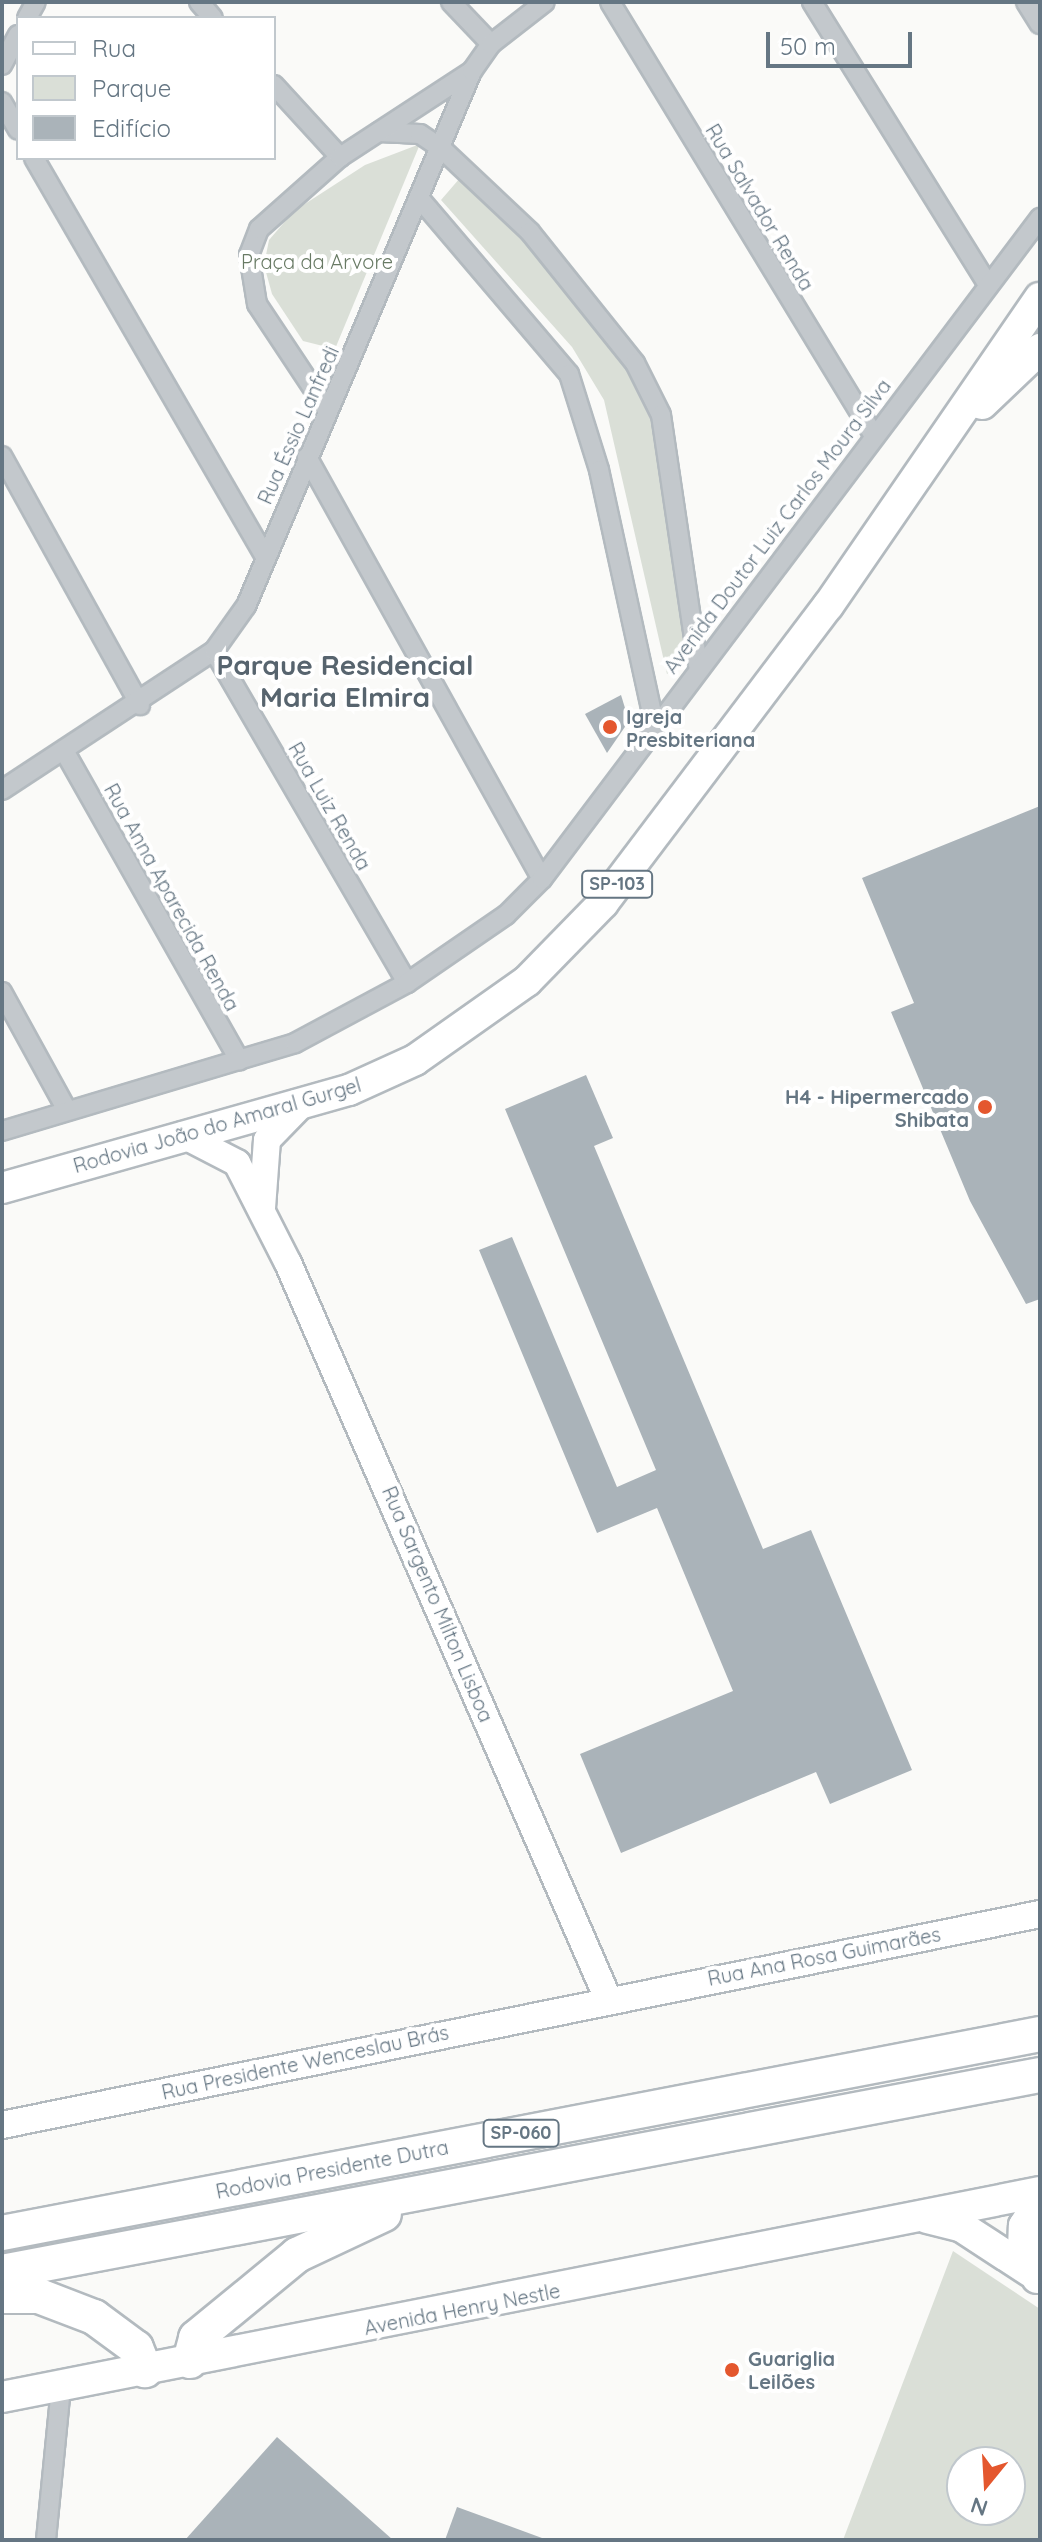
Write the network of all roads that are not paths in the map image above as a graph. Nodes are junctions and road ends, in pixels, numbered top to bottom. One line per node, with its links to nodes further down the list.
1 (451, 2): 8 (street)
2 (545, 2): 8 (street, Rua Éssio Lanfredi)
3 (610, 2): 24 (street, Rua Salvador Renda)
4 (812, 2): 20 (street)
5 (1026, 2): 6 (street)
6 (1040, 24)
7 (16, 39): 9 (street)
8 (491, 44): 10 (street, Rua Éssio Lanfredi)
9 (2, 65)
10 (472, 71): 14 (street); 15 (street, Rua Éssio Lanfredi)
11 (276, 87): 16 (street)
12 (2, 102): 13 (street)
13 (16, 126)
14 (379, 132): 15 (street); 16 (street)
15 (441, 148): 18 (street, Rua Éssio Lanfredi); 30 (street)
16 (340, 157): 23 (street)
17 (35, 160): 28 (street)
18 (420, 199): 23 (street, Rua Éssio Lanfredi); 32 (street)
19 (1040, 218): 20 (street, Avenida Doutor Luiz Carlos Moura Silva)
20 (987, 283): 24 (street, Avenida Doutor Luiz Carlos Moura Silva)
21 (1040, 298): 27 (main road, Rodovia João do Amaral Gurgel / SP-103)
22 (1040, 349): 27 (main road, Rodovia João do Amaral Gurgel / SP-103)
23 (328, 411): 26 (street, Rua Éssio Lanfredi)
24 (873, 434): 30 (street, Avenida Doutor Luiz Carlos Moura Silva)
25 (2, 456): 31 (street)
26 (307, 457): 28 (street, Rua Éssio Lanfredi); 35 (street)
27 (918, 467): 39 (main road, Rodovia João do Amaral Gurgel / SP-103)
28 (265, 557): 29 (street, Rua Éssio Lanfredi)
29 (214, 651): 31 (street, Rua Éssio Lanfredi); 36 (street, Rua Luiz Renda)
30 (698, 665): 32 (street, Avenida Doutor Luiz Carlos Moura Silva)
31 (140, 705): 33 (street, Rua Éssio Lanfredi)
32 (655, 727): 35 (street, Avenida Doutor Luiz Carlos Moura Silva)
33 (66, 754): 34 (street, Rua Éssio Lanfredi); 38 (street, Rua Anna Aparecida Renda)
34 (2, 790)
35 (542, 879): 36 (street, Avenida Doutor Luiz Carlos Moura Silva)
36 (407, 983): 38 (street, Avenida Doutor Luiz Carlos Moura Silva)
37 (2, 992): 40 (street)
38 (239, 1060): 40 (street, Avenida Doutor Luiz Carlos Moura Silva)
39 (305, 1101): 42 (main road, Rodovia João do Amaral Gurgel / SP-103); 44 (street)
40 (67, 1110): 41 (street, Avenida Doutor Luiz Carlos Moura Silva)
41 (2, 1131)
42 (183, 1135): 43 (main road, Rodovia João do Amaral Gurgel / SP-103); 44 (street, Rua Sargento Milton Lisboa)
43 (2, 1188)
44 (262, 1212): 46 (street, Rua Sargento Milton Lisboa)
45 (1040, 1914): 46 (street, Rua Ana Rosa Guimarães)
46 (608, 1999): 49 (street, Rua Presidente Wenceslau Brás)
47 (1040, 2034): 54 (highway, Rodovia Presidente Dutra / SP-060)
48 (1040, 2075): 50 (highway, Rodovia Presidente Dutra / SP-060)
49 (2, 2125)
50 (478, 2179): 55 (highway, Rodovia Presidente Dutra / SP-060); 58 (highway)
51 (1040, 2192): 53 (main road, Avenida Henry Nestle)
52 (1040, 2200): 56 (main road)
53 (921, 2217): 56 (main road); 58 (main road, Avenida Henry Nestle)
54 (2, 2233)
55 (2, 2272)
56 (1036, 2276)
57 (2, 2296): 59 (highway)
58 (190, 2361): 59 (main road, Avenida Henry Nestle)
59 (145, 2370): 60 (main road, Avenida Henry Nestle)
60 (61, 2386): 61 (main road, Avenida Henry Nestle); 62 (street)
61 (2, 2397)
62 (46, 2540)

